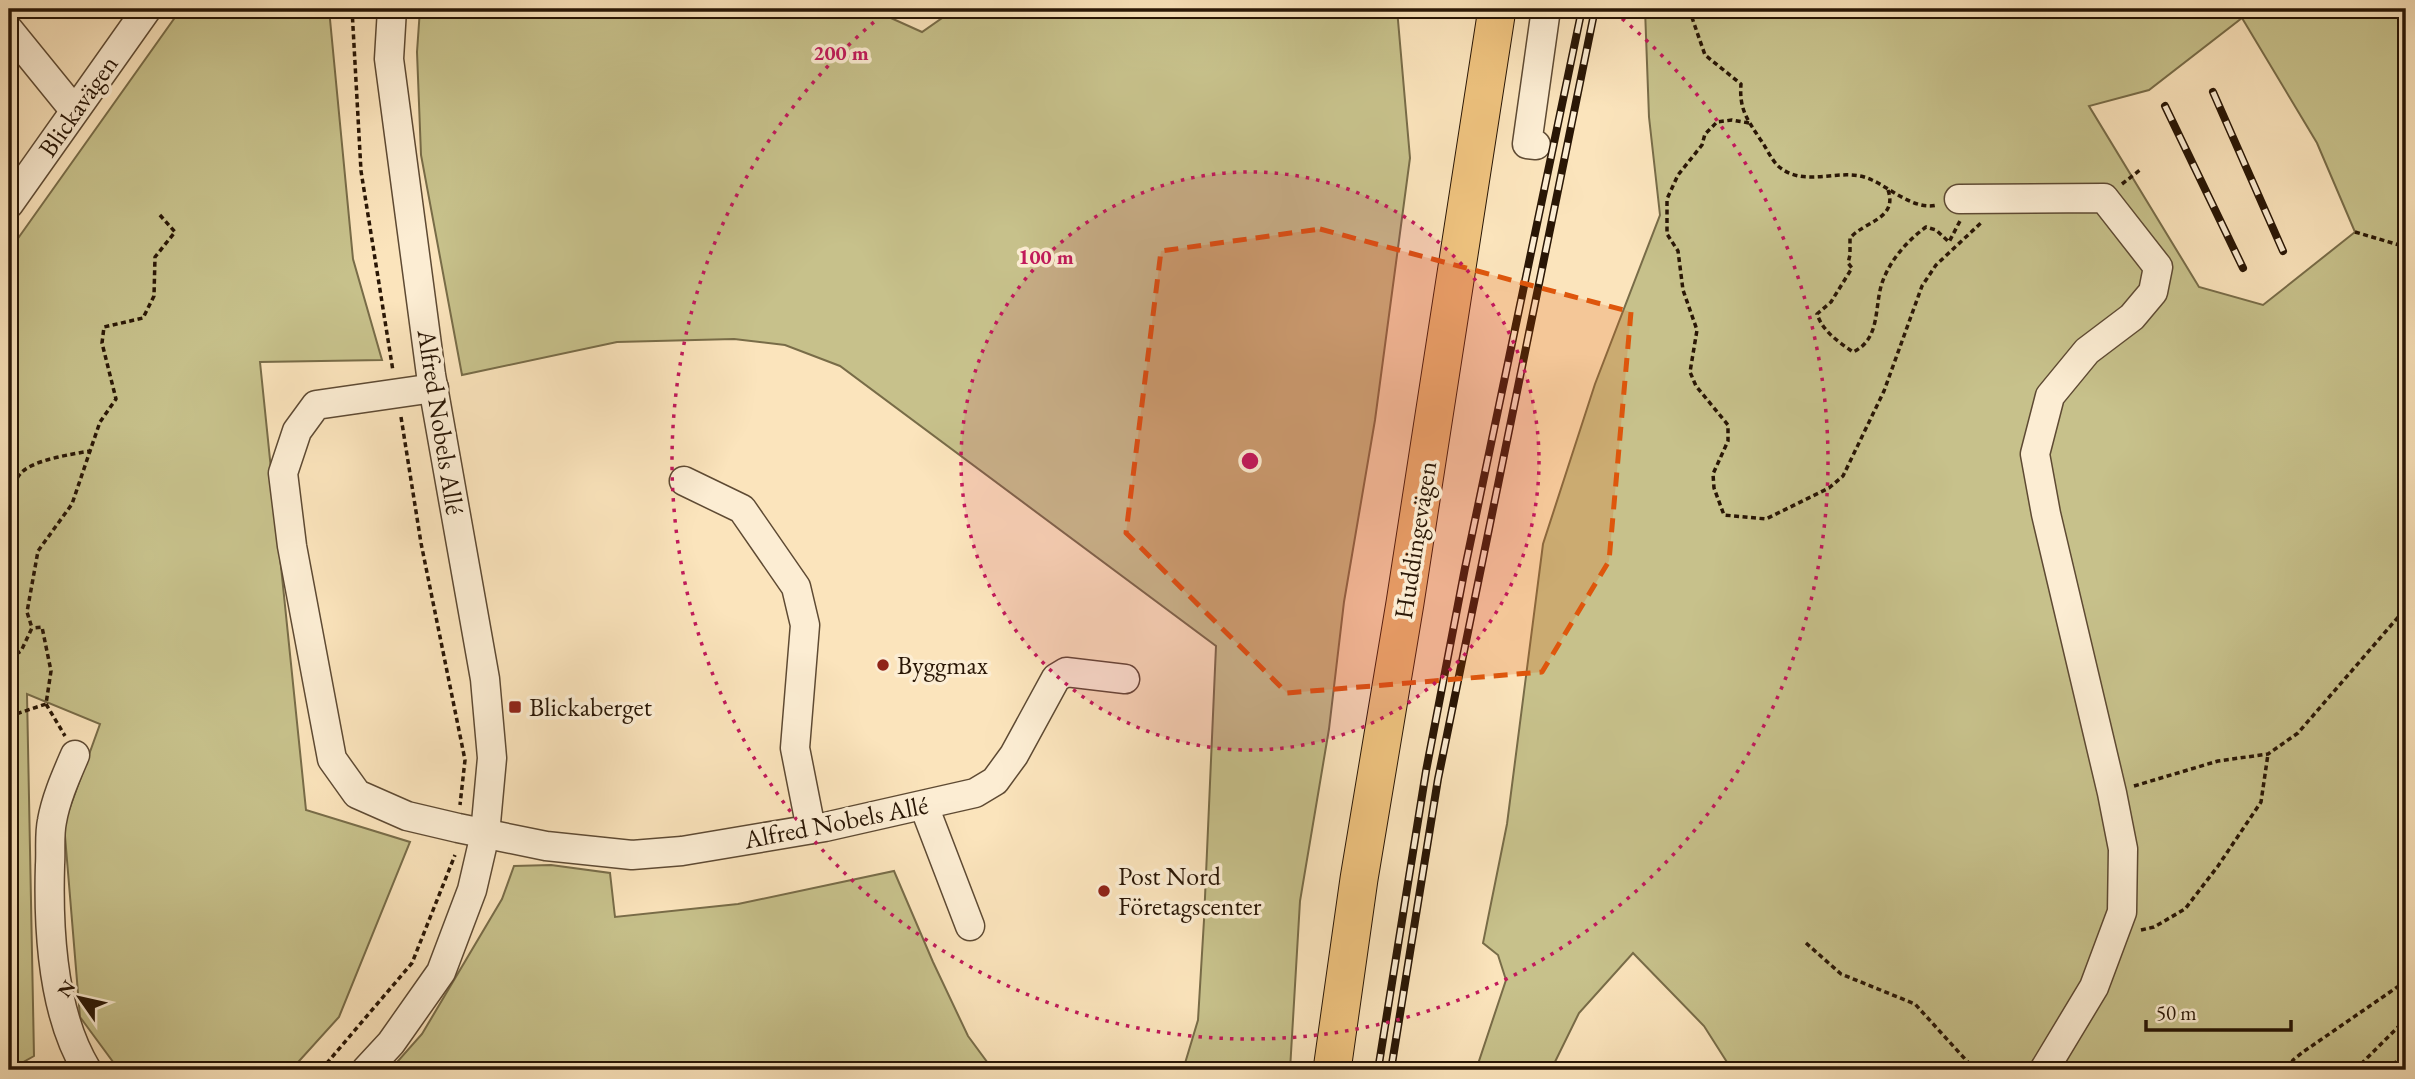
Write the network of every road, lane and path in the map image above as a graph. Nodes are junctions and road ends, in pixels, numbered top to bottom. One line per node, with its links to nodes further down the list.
1 (147, 9): 8 (street, Blickavägen)
2 (352, 9): 21 (path)
3 (392, 9): 20 (street, Alfred Nobels Allé)
4 (1497, 9): 46 (main road, Huddingevägen)
5 (1546, 9): 10 (street)
6 (1689, 9): 9 (path)
7 (9, 30): 8 (street)
8 (74, 110): 16 (street, Blickavägen)
9 (1749, 123): 12 (path); 14 (path)
10 (1536, 145)
11 (2140, 170): 13 (path)
12 (1888, 190): 15 (path); 15 (path)
13 (2109, 194): 14 (street); 33 (street)
14 (2008, 198): 15 (street)
15 (1955, 200)
16 (9, 204)
17 (159, 214): 22 (path)
18 (2355, 232): 19 (path)
19 (2406, 247)
20 (434, 388): 21 (street); 36 (street, Alfred Nobels Allé)
21 (397, 393): 36 (path); 36 (street)
22 (90, 451): 24 (path); 26 (path)
23 (684, 481): 35 (street)
24 (9, 502)
25 (2406, 608): 31 (path)
26 (33, 628): 27 (path); 29 (path)
27 (9, 659)
28 (1125, 679): 34 (street, Alfred Nobels Allé)
29 (47, 704): 30 (path); 32 (path)
30 (9, 713)
31 (2268, 754): 33 (path); 38 (path)
32 (75, 755): 43 (street)
33 (2112, 793): 38 (street)
34 (924, 806): 35 (street, Alfred Nobels Allé); 37 (street)
35 (811, 829): 36 (street, Alfred Nobels Allé)
36 (471, 831): 44 (path); 45 (street, Alfred Nobels Allé)
37 (970, 926)
38 (2112, 939): 48 (street)
39 (1806, 943): 47 (path)
40 (2406, 981): 49 (path)
41 (2406, 1019): 50 (path)
42 (2406, 1054): 51 (path)
43 (76, 1067)
44 (321, 1070)
45 (366, 1070)
46 (1332, 1070)
47 (1975, 1070)
48 (2044, 1070)
49 (2288, 1070)
50 (2355, 1070)
51 (2386, 1070)

